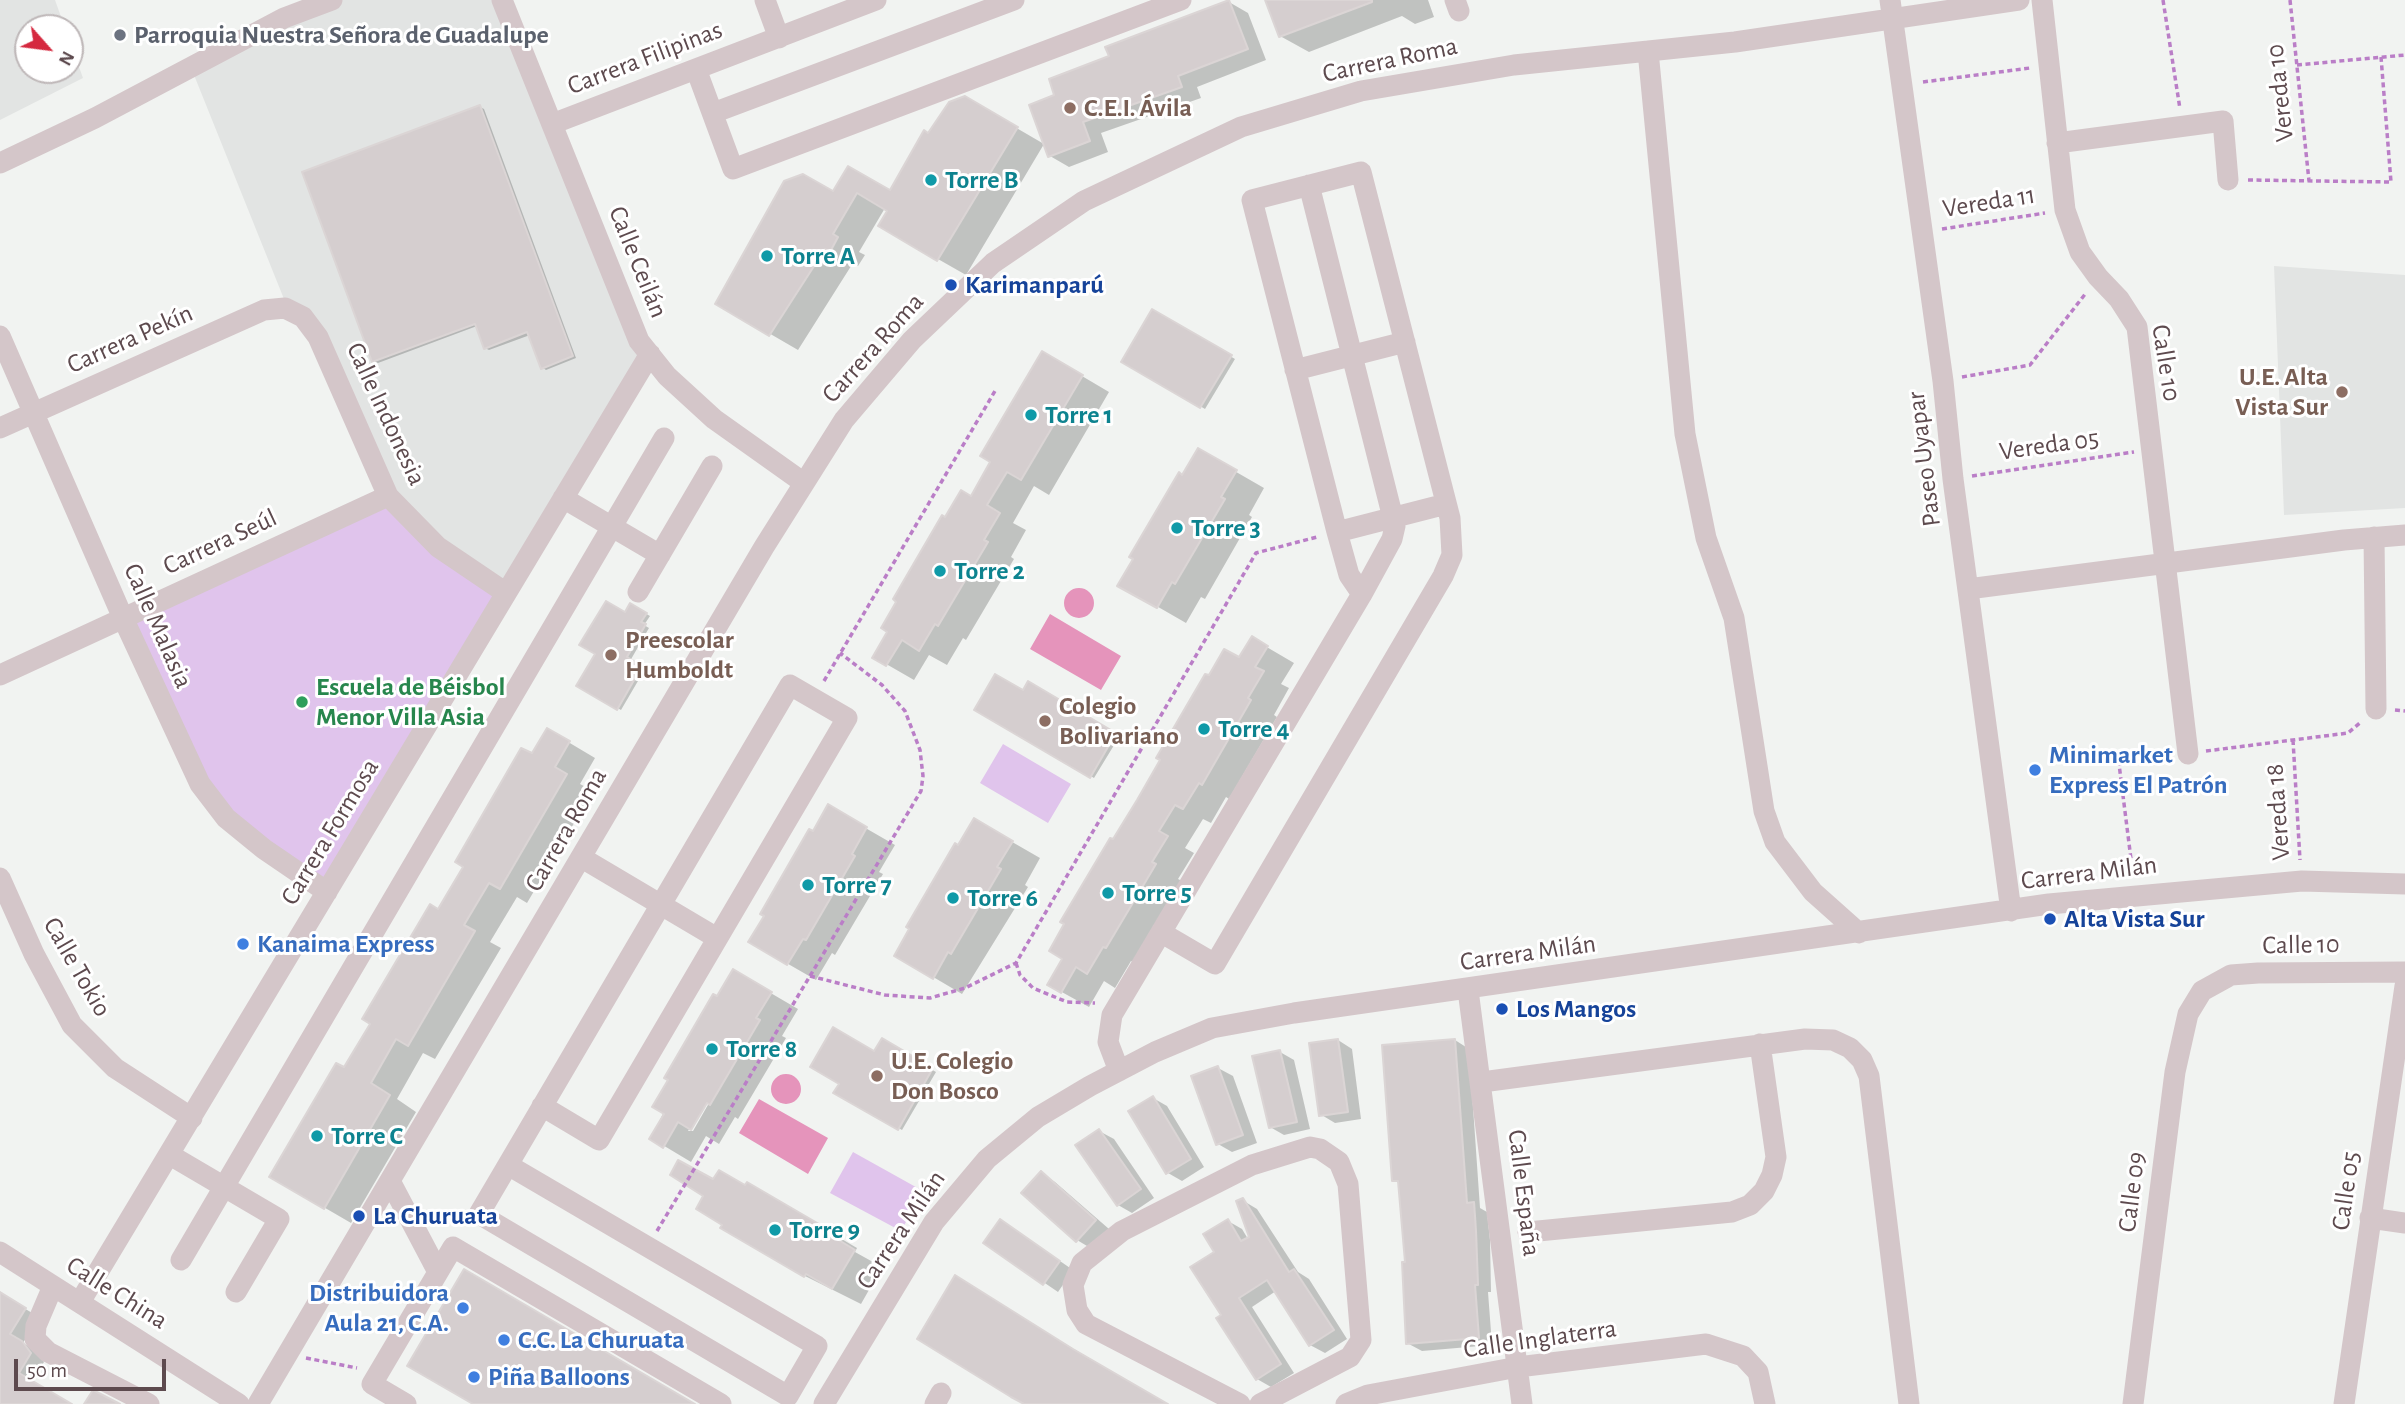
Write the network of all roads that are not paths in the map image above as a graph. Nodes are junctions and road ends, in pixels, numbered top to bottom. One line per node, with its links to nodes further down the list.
1 (332, 0): 10 (street)
2 (502, 0): 15 (street, Calle Ceilán)
3 (765, 0): 11 (street)
4 (876, 0): 11 (street, Carrera Filipinas)
5 (1014, 0): 14 (street)
6 (1181, 0): 14 (street)
7 (2019, 0): 9 (street, Carrera Roma)
8 (2042, 0): 16 (street, Calle 10)
9 (1891, 8): 12 (street, Carrera Roma); 41 (street, Paseo Uyapar)
10 (281, 9): 17 (street)
11 (779, 38): 13 (street, Carrera Filipinas)
12 (1648, 51): 30 (street, Carrera Roma); 56 (street)
13 (696, 69): 14 (street); 15 (street, Carrera Filipinas)
14 (713, 113)
15 (552, 124): 23 (street, Calle Ceilán)
16 (2057, 143): 18 (street); 40 (street, Calle 10)
17 (0, 163)
18 (2228, 180)
19 (1309, 185): 22 (street); 24 (street); 25 (street)
20 (285, 308): 26 (street, Carrera Pekín); 31 (street, Calle Indonesia)
21 (0, 335): 26 (street, Calle Malasia)
22 (1405, 342): 24 (street); 33 (street)
23 (650, 354): 30 (street, Calle Ceilán); 32 (street, Carrera Formosa)
24 (1352, 356): 25 (street); 34 (street)
25 (1295, 370): 36 (street)
26 (34, 413): 27 (street, Carrera Pekín); 45 (street, Calle Malasia)
27 (0, 428)
28 (664, 438): 35 (street)
29 (712, 467): 39 (street)
30 (804, 483): 49 (street, Carrera Roma)
31 (388, 496): 43 (street, Calle Indonesia); 45 (street, Carrera Seúl)
32 (563, 498): 35 (street); 43 (street, Carrera Formosa)
33 (1446, 504): 34 (street); 55 (street)
34 (1394, 518): 36 (street); 44 (street)
35 (612, 527): 39 (street); 70 (street)
36 (1337, 532): 44 (street)
37 (2405, 535): 38 (street)
38 (2374, 537): 40 (street); 47 (street)
39 (660, 555): 42 (street)
40 (2167, 563): 41 (street); 48 (street, Calle 10)
41 (1968, 589): 54 (street, Paseo Uyapar)
42 (638, 592)
43 (506, 593): 52 (street, Carrera Formosa)
44 (1362, 594): 55 (street)
45 (123, 618): 46 (street, Carrera Seúl); 52 (street, Calle Malasia)
46 (0, 675)
47 (2376, 709)
48 (2188, 754)
49 (582, 858): 53 (street); 69 (street, Carrera Roma)
50 (0, 878): 66 (street, Calle Tokio)
51 (2405, 884): 54 (street, Carrera Milán)
52 (327, 892): 66 (street, Carrera Formosa)
53 (661, 905): 57 (street); 57 (street); 65 (street)
54 (2011, 911): 56 (street, Carrera Milán)
55 (1162, 933): 63 (street)
56 (1859, 933): 60 (street, Carrera Milán)
57 (717, 938): 65 (street)
58 (2405, 972): 61 (street, Calle 10)
59 (2405, 986): 71 (street, Calle 05)
60 (1468, 990): 63 (street, Carrera Milán); 64 (street, Calle España)
61 (2202, 991): 93 (street, Calle 09)
62 (1760, 1044): 64 (street); 73 (street); 92 (street)
63 (1119, 1071): 86 (street, Carrera Milán)
64 (1482, 1082): 80 (street, Calle España)
65 (542, 1106): 68 (street)
66 (192, 1118): 67 (street, Carrera Formosa)
67 (170, 1155): 70 (street); 79 (street, Carrera Formosa)
68 (508, 1165): 68 (street)
69 (390, 1181): 76 (street); 84 (street, Carrera Roma)
70 (225, 1187): 75 (street); 78 (street)
71 (2370, 1218): 72 (street); 94 (street, Calle 05)
72 (2405, 1223)
73 (1528, 1232)
74 (0, 1252): 77 (street, Calle China)
75 (181, 1260)
76 (438, 1272): 81 (street); 85 (street)
77 (53, 1286): 79 (street, Calle China); 82 (street)
78 (236, 1292)
79 (80, 1302): 83 (street, Calle China)
80 (1518, 1367): 89 (street, Calle Inglaterra); 90 (street, Calle España); 91 (street, Calle Inglaterra)
81 (397, 1402)
82 (149, 1404)
83 (239, 1404)
84 (258, 1404)
85 (721, 1404)
86 (824, 1404)
87 (1240, 1404): 88 (street)
88 (1260, 1404)
89 (1346, 1404)
90 (1522, 1404)
91 (1765, 1404)
92 (1909, 1404)
93 (2133, 1404)
94 (2344, 1404)

